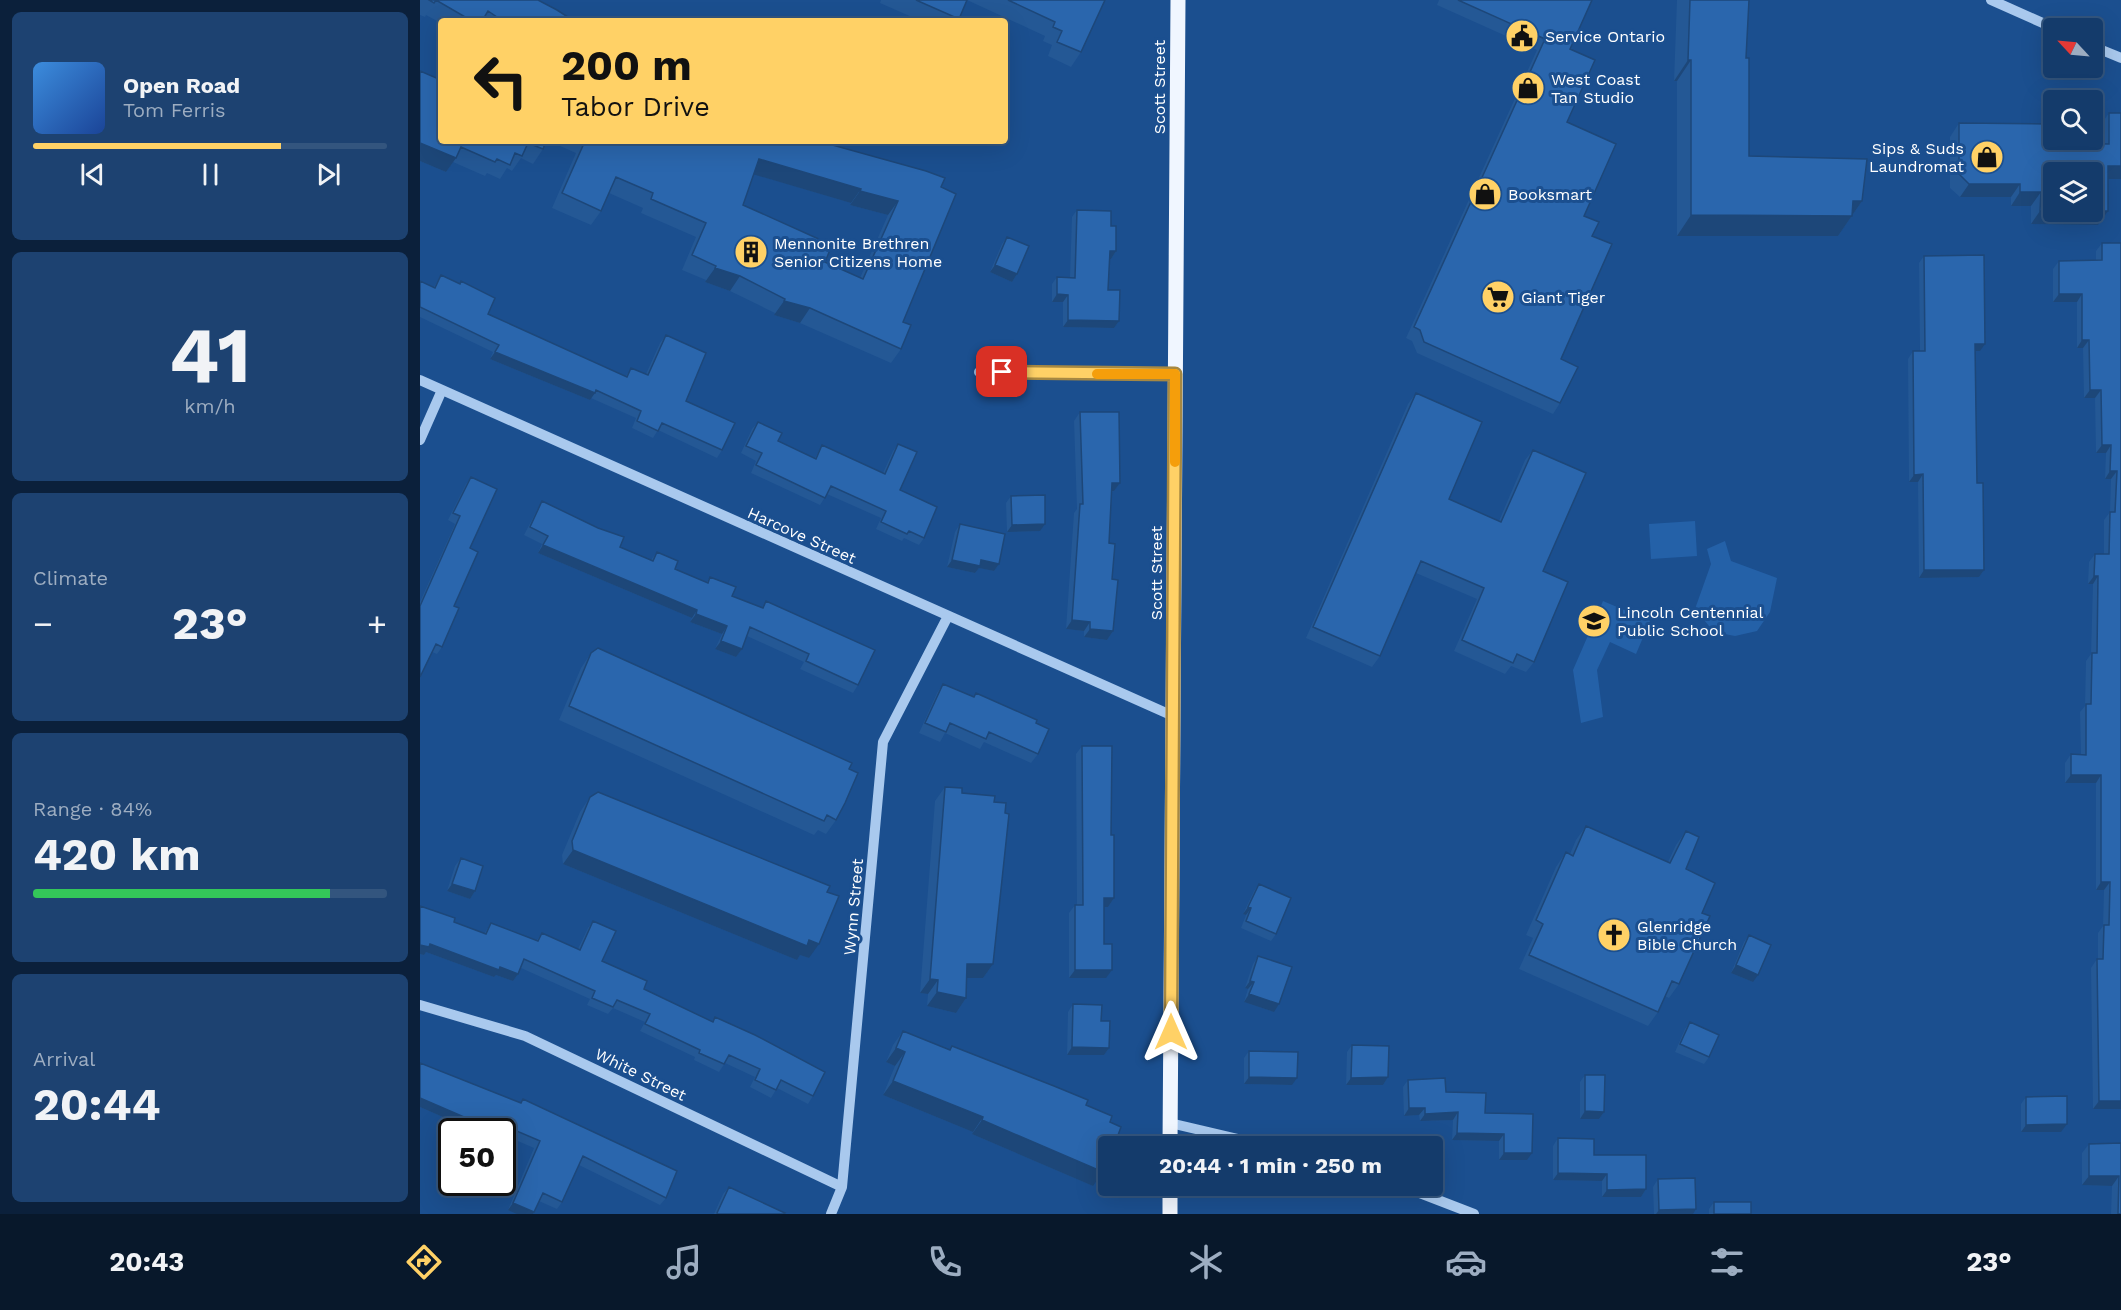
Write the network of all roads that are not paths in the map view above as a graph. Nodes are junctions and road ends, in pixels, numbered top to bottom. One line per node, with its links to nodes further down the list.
1 (1178, 0): 7 (main road, Scott Street)
2 (1991, 0): 3 (street)
3 (2043, 23)
4 (2103, 51): 5 (street)
5 (2121, 58)
6 (979, 372): 7 (street)
7 (1175, 374): 12 (main road, Scott Street)
8 (420, 380): 9 (street, Harcove Street)
9 (442, 390): 10 (street); 11 (street, Harcove Street)
10 (420, 440)
11 (948, 616): 12 (street, Harcove Street); 17 (street, Wynn Street)
12 (1173, 716): 14 (main road, Scott Street)
13 (420, 1005): 17 (street, White Street)
14 (1170, 1123): 15 (main road, Scott Street); 16 (street)
15 (1170, 1136)
16 (1225, 1136)
17 (842, 1187): 20 (street, Wynn Street)
18 (1170, 1196): 21 (main road)
19 (1427, 1196): 22 (street)
20 (831, 1214)
21 (1170, 1214)
22 (1474, 1214)

